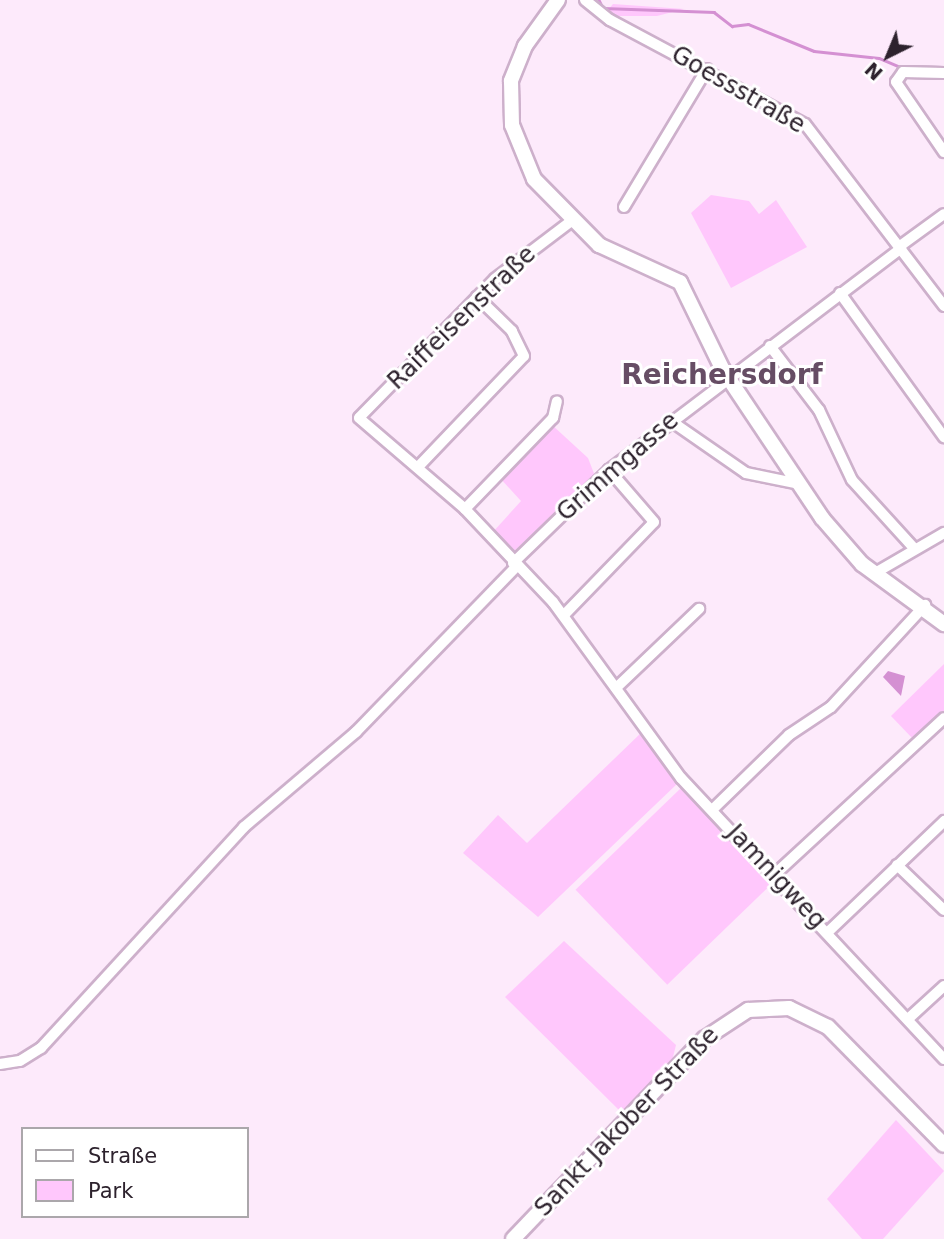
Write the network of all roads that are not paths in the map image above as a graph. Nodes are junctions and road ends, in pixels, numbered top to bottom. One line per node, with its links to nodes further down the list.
1 (558, 0): 8 (main road)
2 (585, 0): 3 (street, Goessstraße)
3 (707, 69): 6 (street); 9 (street, Goessstraße)
4 (944, 73): 5 (street)
5 (944, 152)
6 (624, 207)
7 (944, 214): 9 (street, Grimmgasse)
8 (570, 222): 11 (street, Raiffeisenstraße); 14 (main road)
9 (900, 247): 10 (street, Grimmgasse); 12 (street, Goessstraße)
10 (840, 293): 13 (street, Grimmgasse); 18 (street)
11 (477, 297): 16 (street, Raiffeisenstraße); 19 (street)
12 (943, 301)
13 (770, 346): 14 (street, Grimmgasse); 24 (street)
14 (729, 378): 17 (street, Grimmgasse); 21 (main road)
15 (556, 401): 22 (street)
16 (359, 418): 19 (street, Jamnigweg)
17 (671, 421): 20 (street, Grimmgasse); 21 (street)
18 (944, 437)
19 (418, 467): 22 (street, Jamnigweg)
20 (609, 470): 25 (street, Grimmgasse); 29 (street)
21 (799, 484): 26 (main road)
22 (465, 509): 25 (street, Jamnigweg)
23 (944, 533): 24 (street)
24 (913, 547): 26 (street)
25 (515, 565): 29 (street, Jamnigweg); 42 (street, Grimmgasse)
26 (875, 573): 27 (main road)
27 (925, 605): 30 (main road); 33 (street)
28 (699, 609): 31 (street)
29 (564, 615): 31 (street, Jamnigweg)
30 (944, 624)
31 (616, 688): 33 (street, Jamnigweg)
32 (944, 718): 36 (street)
33 (712, 810): 36 (street, Jamnigweg)
34 (944, 821): 35 (street)
35 (897, 865): 37 (street); 38 (street)
36 (774, 875): 38 (street, Jamnigweg)
37 (944, 910)
38 (828, 932): 40 (street, Jamnigweg)
39 (944, 986): 40 (street)
40 (908, 1019): 41 (street, Jamnigweg)
41 (944, 1059)
42 (0, 1064)
43 (944, 1145): 44 (main road, Sankt Jakober Straße)
44 (513, 1239)

